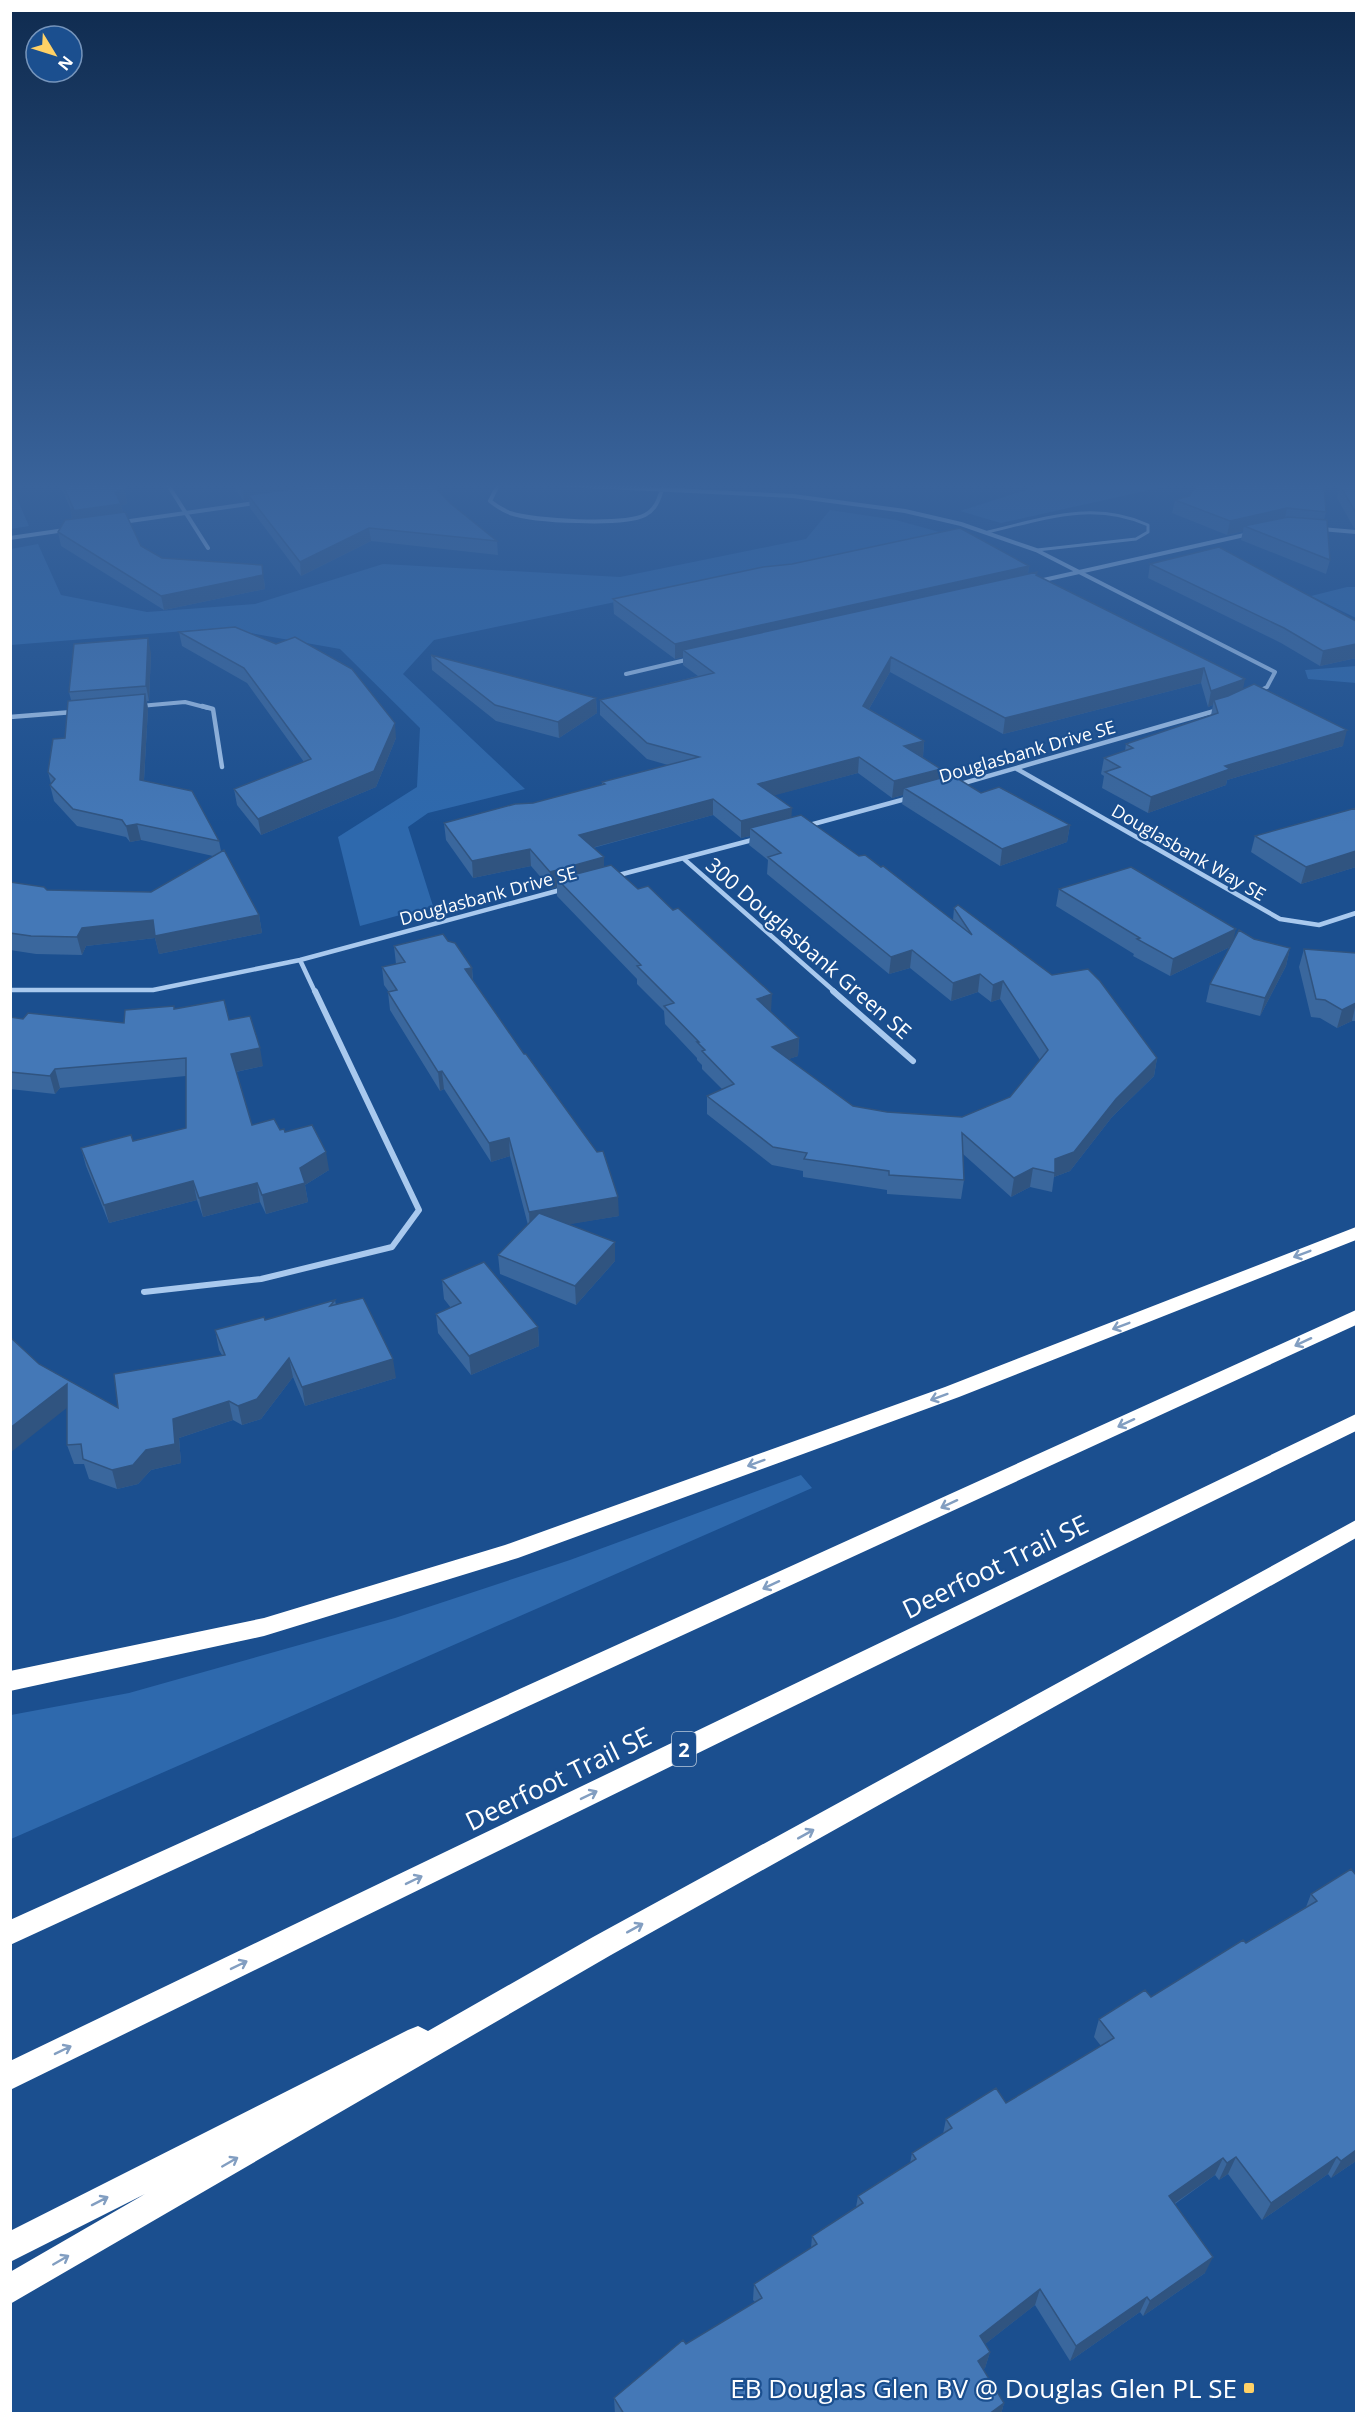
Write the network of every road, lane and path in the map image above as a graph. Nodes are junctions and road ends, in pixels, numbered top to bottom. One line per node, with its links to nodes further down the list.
1 (1129, 598): 4 (street)
2 (695, 658): 3 (street)
3 (626, 674)
4 (1247, 697)
5 (138, 706): 9 (street)
6 (1226, 706): 10 (street, Douglasbank Drive SE)
7 (80, 711): 8 (street)
8 (10, 717)
9 (222, 767)
10 (1017, 769): 11 (street, Douglasbank Drive SE); 18 (street, Douglasbank Way SE)
11 (948, 787)
12 (914, 797): 13 (street, Douglasbank Drive SE)
13 (799, 828)
14 (764, 837): 15 (street, Douglasbank Drive SE)
15 (684, 859): 16 (street, Douglasbank Drive SE); 21 (street, 300 Douglasbank Green SE)
16 (605, 879)
17 (572, 887): 19 (street, Douglasbank Drive SE)
18 (1356, 913)
19 (300, 960): 20 (street, Douglasbank Drive SE); 23 (street)
20 (10, 990)
21 (913, 1061)
22 (1356, 1233): 27 (highway, one-way to 27)
23 (144, 1292)
24 (1356, 1317): 28 (highway, one-way to 28)
25 (1356, 1422): 30 (highway, Deerfoot Trail SE / 2, one-way to 25)
26 (1356, 1528): 29 (highway, one-way to 26)
27 (10, 1681)
28 (10, 1933)
29 (602, 1947): 31 (highway, one-way to 29); 32 (highway, one-way to 29)
30 (10, 2076)
31 (10, 2247)
32 (10, 2289)

